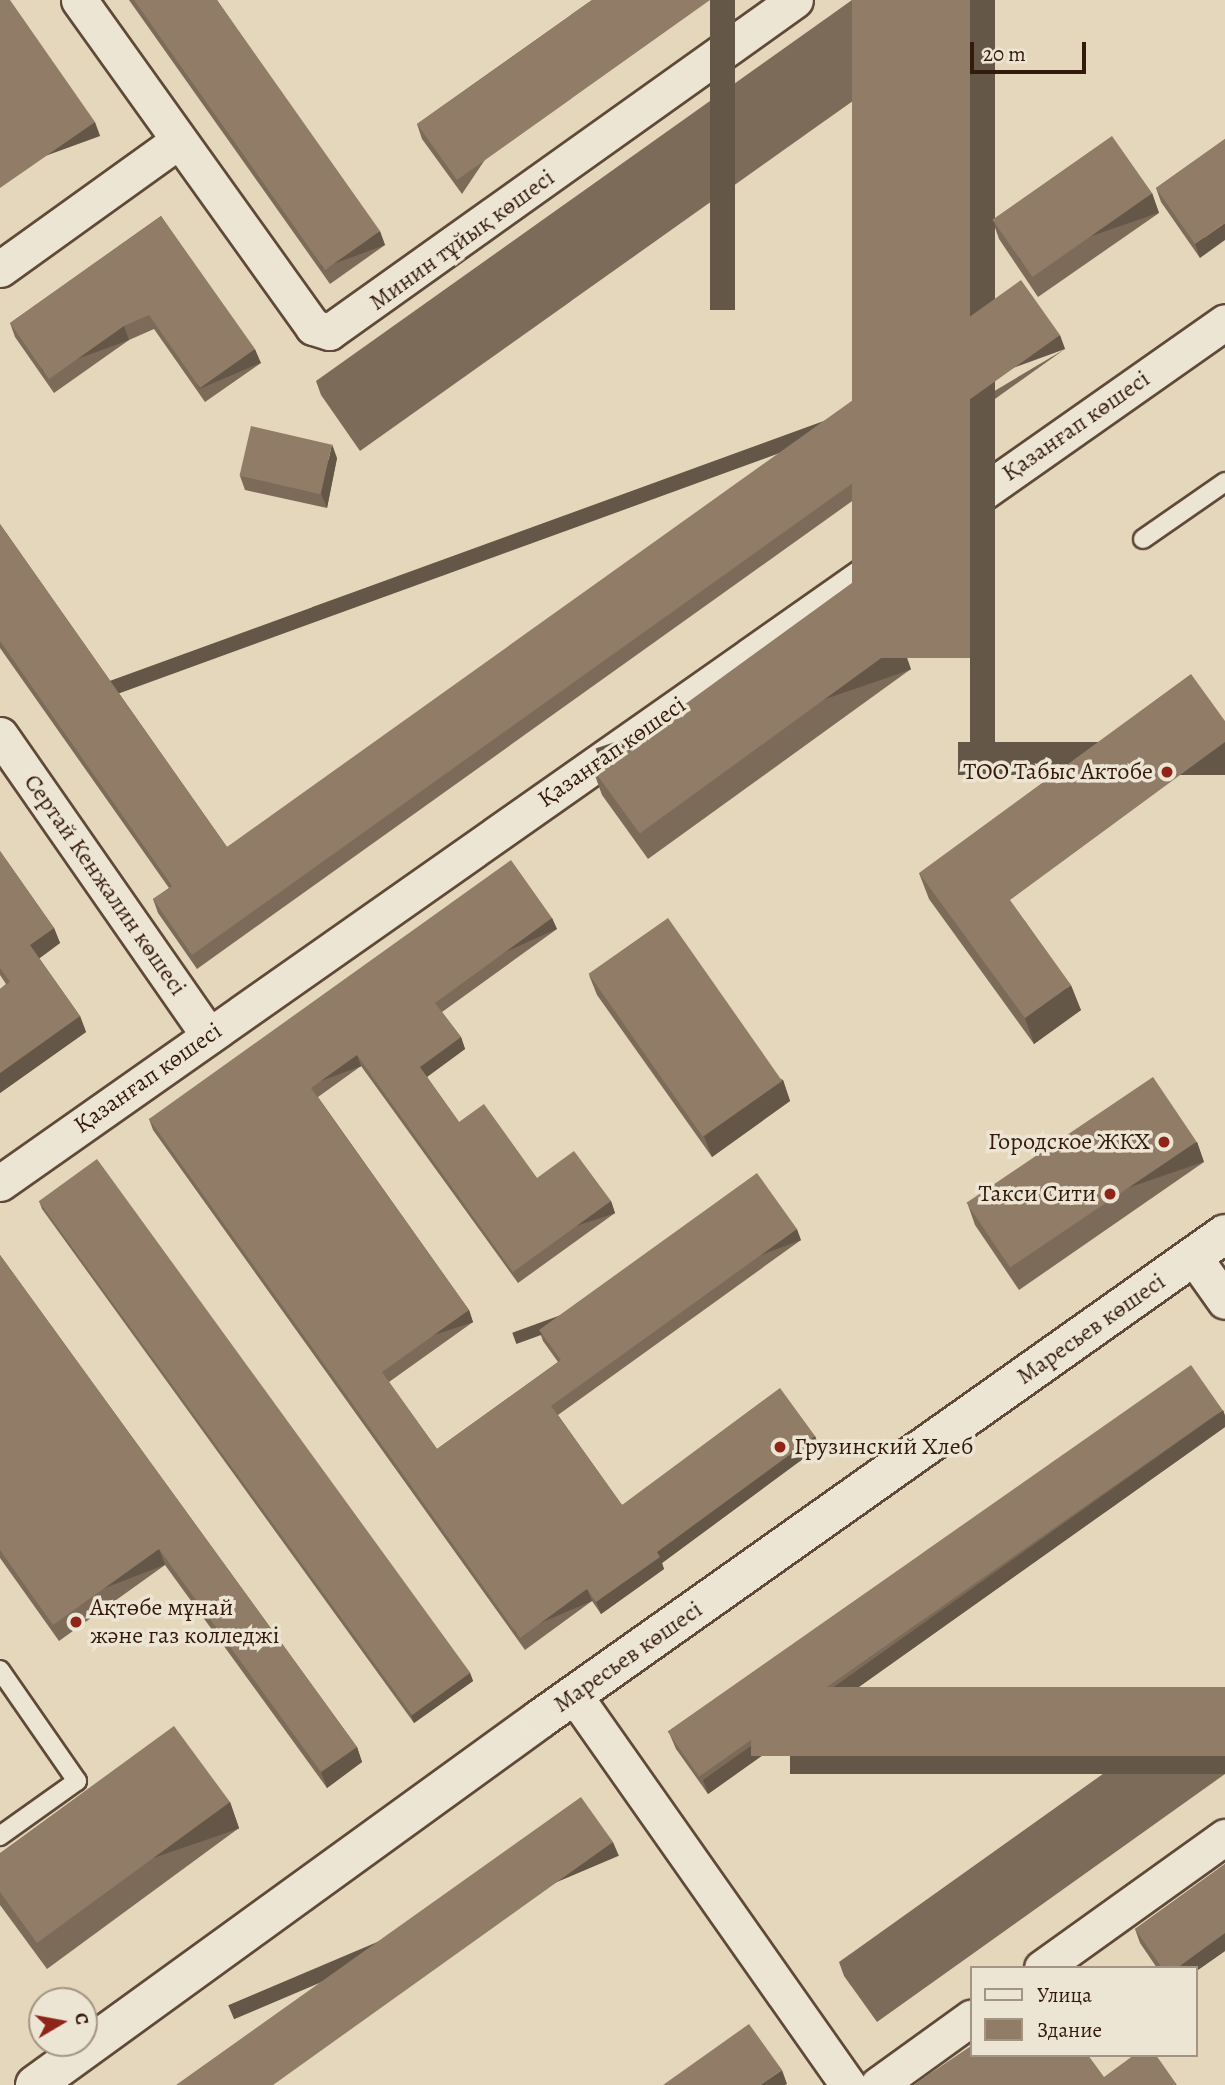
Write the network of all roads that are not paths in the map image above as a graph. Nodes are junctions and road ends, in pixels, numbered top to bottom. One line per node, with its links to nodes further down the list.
1 (79, 0): 3 (street, Минин тұйық көшесі)
2 (795, 0): 3 (street, Минин тұйық көшесі)
3 (177, 141): 4 (street)
4 (0, 269)
5 (1225, 322): 9 (street, Қазанғап көшесі)
6 (1225, 482): 7 (lane)
7 (1143, 539)
8 (0, 735): 9 (street, Сертай Кенжалин көшесі)
9 (209, 1035): 10 (street, Қазанғап көшесі)
10 (0, 1183)
11 (1225, 1234): 12 (main road, Маресьев көшесі)
12 (1193, 1256): 13 (street); 15 (main road, Маресьев көшесі)
13 (1225, 1301)
14 (0, 1670): 16 (lane)
15 (574, 1695): 20 (main road, Маресьев көшесі); 21 (street)
16 (0, 1836)
17 (1225, 1837): 18 (street)
18 (1045, 1966)
19 (970, 2019): 22 (street)
20 (35, 2085)
21 (848, 2085)
22 (878, 2085)

